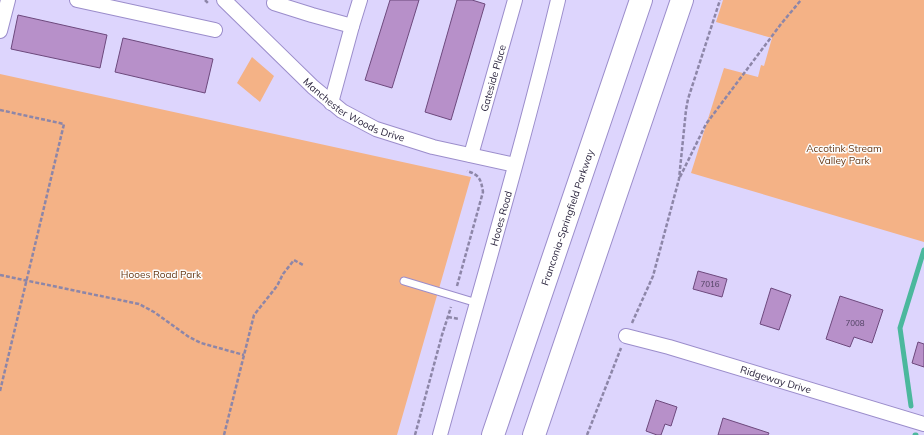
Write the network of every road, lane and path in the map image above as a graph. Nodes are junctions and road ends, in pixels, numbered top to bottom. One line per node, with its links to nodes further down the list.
1 (8, 0): 16 (street)
2 (77, 0): 15 (street)
3 (205, 0): 13 (path)
4 (224, 0): 17 (street, Manchester Woods Drive)
5 (360, 0): 14 (street)
6 (515, 0): 19 (street, Gateside Place)
7 (558, 0): 20 (street, Hooes Road)
8 (641, 0): 36 (main road, Franconia-Springfield Parkway)
9 (682, 0): 37 (main road)
10 (720, 0): 22 (path)
11 (801, 0): 22 (path)
12 (274, 3): 14 (street)
13 (211, 6)
14 (352, 26): 17 (street)
15 (215, 30)
16 (0, 31)
17 (331, 103): 19 (street, Manchester Woods Drive)
18 (0, 110): 25 (path)
19 (471, 155): 20 (street, Manchester Woods Drive)
20 (516, 165): 28 (street, Hooes Road)
21 (462, 170): 27 (path)
22 (679, 179): 29 (path)
23 (303, 265): 30 (path)
24 (0, 275): 25 (path)
25 (27, 281): 30 (path); 31 (path)
26 (404, 281): 27 (lane)
27 (455, 296): 28 (lane); 34 (path)
28 (477, 303): 35 (street, Hooes Road)
29 (626, 336): 32 (street, Ridgeway Drive); 38 (path)
30 (244, 354): 33 (path)
31 (0, 390)
32 (924, 424)
33 (224, 435)
34 (415, 435)
35 (440, 435)
36 (493, 435)
37 (534, 435)
38 (587, 435)

